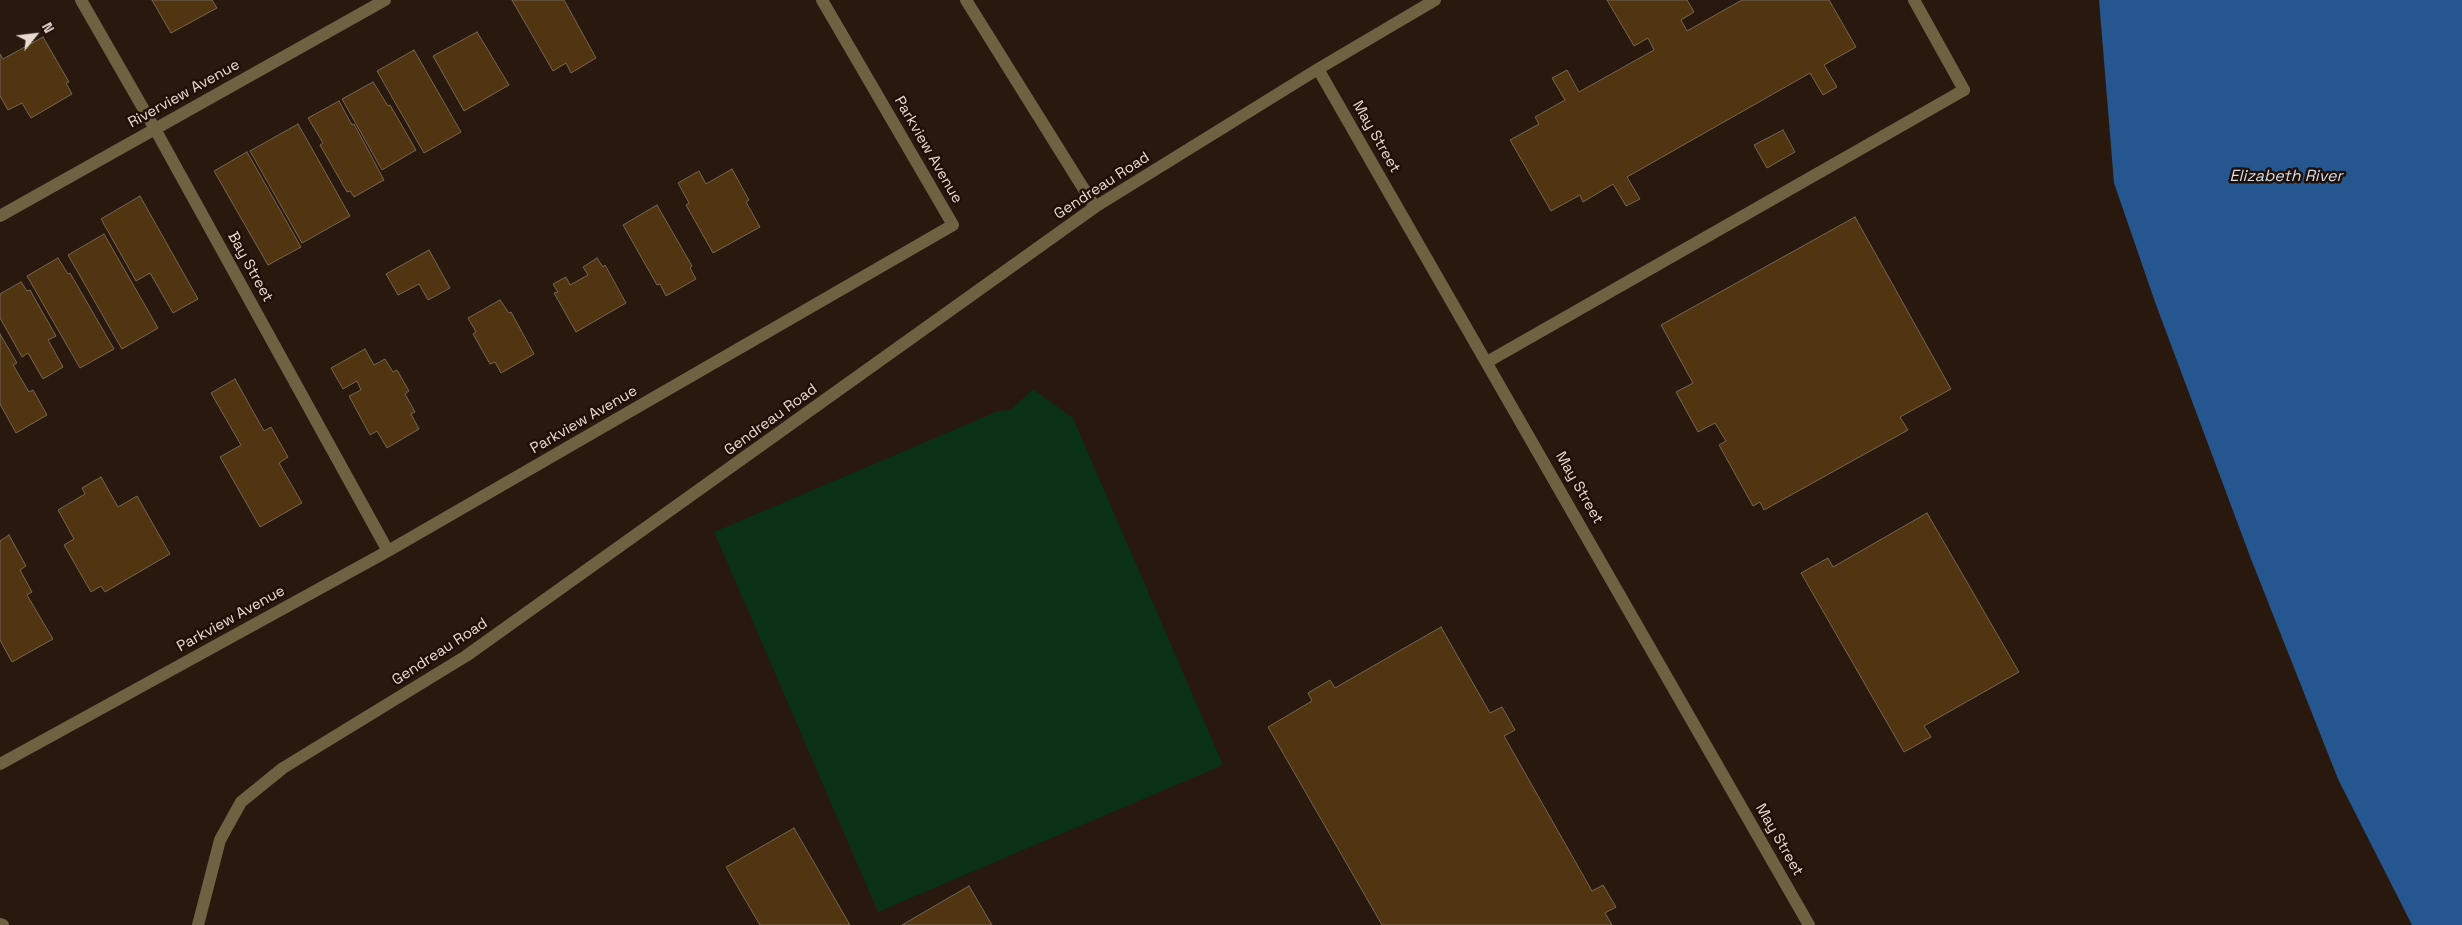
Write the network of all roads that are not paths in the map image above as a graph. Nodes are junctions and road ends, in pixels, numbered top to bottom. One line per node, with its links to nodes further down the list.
1 (80, 0): 8 (street, Bay Street)
2 (384, 0): 8 (street, Riverview Avenue)
3 (822, 0): 12 (street, Parkview Avenue)
4 (966, 0): 9 (street)
5 (1435, 0): 7 (street, Gendreau Road)
6 (1914, 0): 11 (street)
7 (1318, 69): 9 (street, Gendreau Road); 11 (street, May Street)
8 (155, 129): 10 (street, Riverview Avenue); 12 (street, Bay Street)
9 (1095, 207): 14 (street, Gendreau Road)
10 (0, 216)
11 (1487, 362): 15 (street, May Street)
12 (388, 551): 13 (street, Parkview Avenue)
13 (0, 764)
14 (198, 925)
15 (1809, 925)

